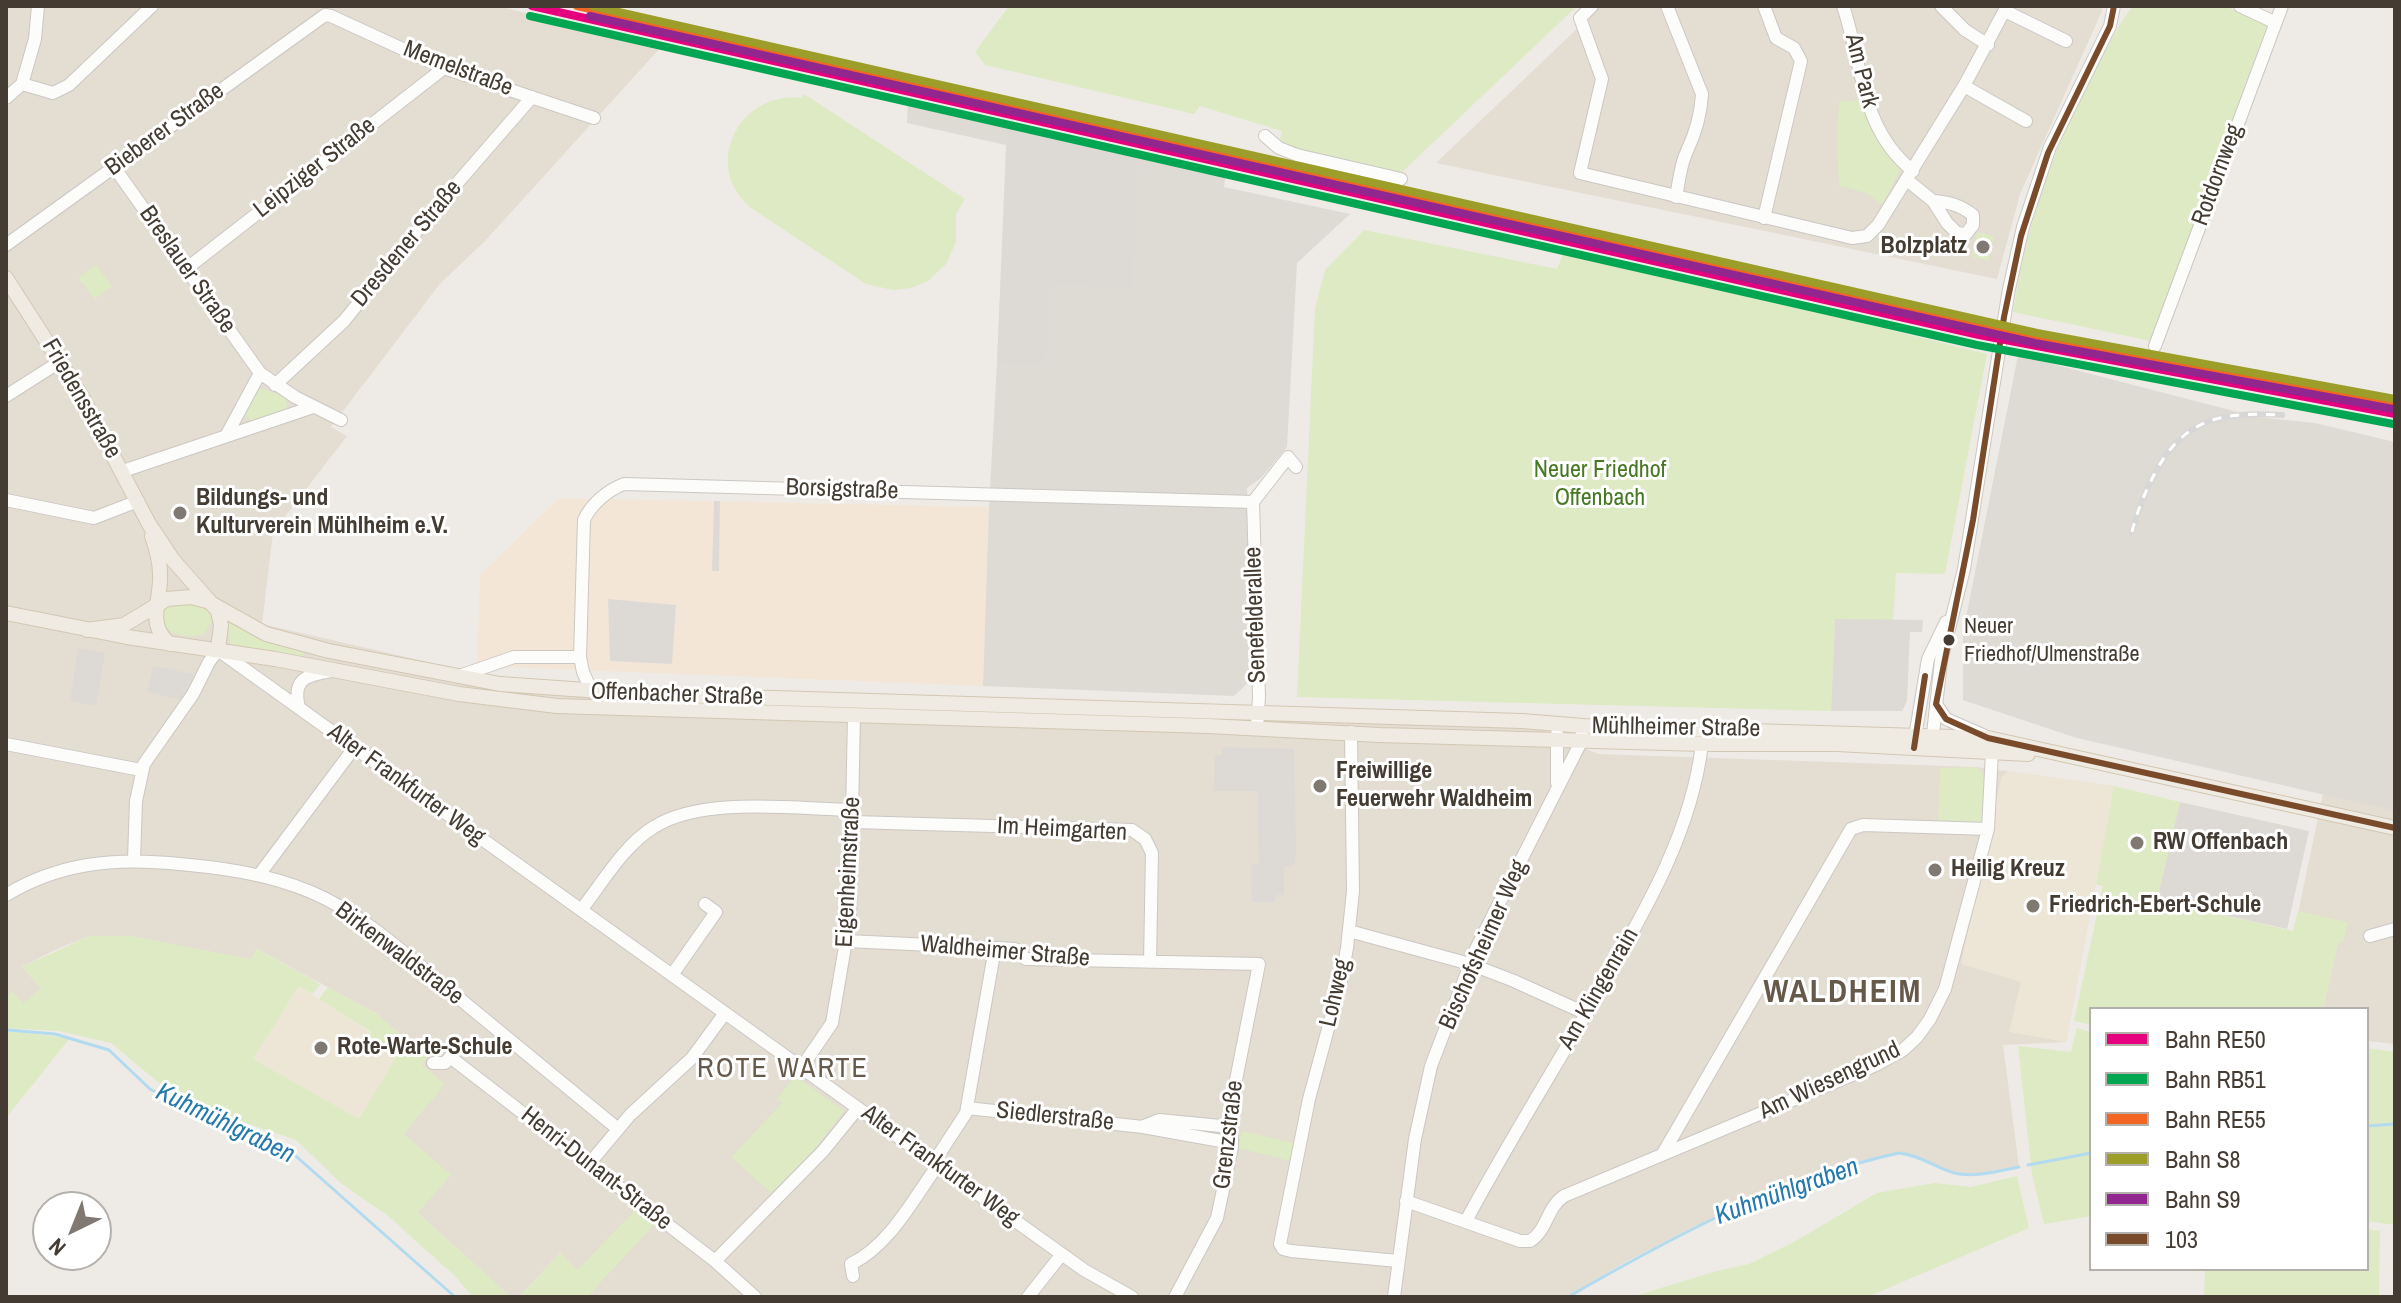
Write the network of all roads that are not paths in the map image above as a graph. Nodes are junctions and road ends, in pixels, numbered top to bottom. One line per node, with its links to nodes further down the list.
1 (38, 6): 17 (street)
2 (152, 6): 17 (street)
3 (1592, 6): 27 (street)
4 (1667, 6): 27 (street)
5 (1764, 6): 29 (street)
6 (1843, 6): 25 (street, Am Park)
7 (1941, 6): 15 (street)
8 (2114, 6): 49 (street)
9 (2240, 6): 13 (street)
10 (2282, 6): 13 (street, Rotdornweg)
11 (2006, 8): 14 (street); 15 (street)
12 (325, 15): 16 (street, Memelstraße); 24 (street, Bieberer Straße)
13 (2274, 22): 33 (street, Rotdornweg)
14 (2066, 41)
15 (1988, 45): 18 (street)
16 (444, 68): 19 (street, Memelstraße); 31 (street, Leipziger Straße)
17 (22, 84): 20 (street)
18 (1964, 86): 22 (street); 25 (street)
19 (532, 97): 21 (street, Memelstraße); 36 (street, Dresdener Straße)
20 (6, 98)
21 (594, 118)
22 (2026, 121)
23 (1265, 136): 26 (street)
24 (114, 167): 30 (street, Bieberer Straße); 31 (street, Breslauer Straße)
25 (1910, 175): 28 (street, Am Park); 29 (street)
26 (1401, 179)
27 (1676, 197): 29 (street)
28 (1933, 201)
29 (1764, 218)
30 (6, 245)
31 (186, 269): 35 (street, Breslauer Straße)
32 (6, 278): 34 (main road, Friedensstraße)
33 (2155, 346)
34 (61, 361): 37 (street); 42 (main road, Friedensstraße)
35 (260, 373): 36 (street, Breslauer Straße); 40 (street)
36 (275, 385): 38 (street, Breslauer Straße)
37 (6, 396)
38 (313, 407): 39 (street, Breslauer Straße); 40 (street)
39 (341, 420)
40 (226, 436): 42 (street)
41 (1296, 467): 45 (street)
42 (123, 471): 44 (main road, Friedensstraße)
43 (6, 500): 44 (street)
44 (138, 501): 46 (main road, Friedensstraße)
45 (1253, 502): 54 (street, Borsigstraße); 60 (street, Senefelderallee)
46 (149, 524): 47 (main road, Friedensstraße); 48 (main road, Friedensstraße)
47 (157, 605): 48 (main road, Offenbacher Straße); 51 (main road, Offenbacher Straße); 52 (main road, Friedensstraße)
48 (214, 605): 53 (main road); 56 (main road, Offenbacher Straße)
49 (1953, 609): 58 (street); 68 (street)
50 (6, 613): 51 (main road, Offenbacher Straße)
51 (87, 630): 52 (main road, Offenbacher Straße)
52 (170, 644): 53 (main road, Offenbacher Straße)
53 (218, 650): 55 (main road, Offenbacher Straße); 59 (street, Alter Frankfurter Weg); 74 (street)
54 (580, 657): 56 (street); 57 (street, Borsigstraße)
55 (336, 670): 59 (street); 62 (main road, Offenbacher Straße)
56 (455, 677): 57 (main road, Offenbacher Straße)
57 (592, 692): 60 (main road, Offenbacher Straße)
58 (1936, 704): 69 (street); 72 (street)
59 (299, 708): 73 (street, Alter Frankfurter Weg)
60 (1259, 712): 61 (main road, Offenbacher Straße); 63 (street, Senefelderallee)
61 (1290, 714): 66 (main road, Mühlheimer Straße)
62 (854, 715): 63 (main road, Offenbacher Straße); 76 (street, Eigenheimstraße)
63 (1257, 728): 64 (main road, Offenbacher Straße)
64 (1293, 730): 65 (main road, Mühlheimer Straße)
65 (1351, 732): 66 (main road, Mühlheimer Straße); 85 (street, Lohweg)
66 (1557, 732): 67 (main road, Mühlheimer Straße); 75 (street, Bischofsheimer Weg)
67 (1582, 733): 68 (main road, Mühlheimer Straße); 71 (main road, Mühlheimer Straße); 75 (street, Bischofsheimer Weg)
68 (1915, 741): 69 (main road, Mühlheimer Straße); 71 (main road, Mühlheimer Straße)
69 (1932, 742): 72 (main road, Mühlheimer Straße)
70 (6, 744): 74 (street)
71 (1702, 744): 94 (street, Am Klingenrain)
72 (1990, 745): 77 (main road, Mühlheimer Straße); 78 (street, Am Wiesengrund)
73 (354, 748): 80 (street); 83 (street, Alter Frankfurter Weg)
74 (141, 770): 79 (street)
75 (1557, 787): 91 (street, Bischofsheimer Weg)
76 (853, 816): 83 (street, Im Heimgarten); 87 (street, Eigenheimstraße); 89 (street, Im Heimgarten)
77 (2395, 828)
78 (1988, 829): 103 (street, Am Wiesengrund); 103 (street)
79 (134, 860): 80 (street, Birkenwaldstraße); 81 (street, Birkenwaldstraße)
80 (259, 875): 101 (street, Birkenwaldstraße)
81 (6, 895)
82 (705, 904): 92 (street)
83 (581, 910): 92 (street, Alter Frankfurter Weg)
84 (2395, 929): 86 (street)
85 (1349, 931): 91 (street); 110 (street, Lohweg)
86 (2370, 936)
87 (847, 941): 88 (street, Waldheimer Straße); 96 (street, Eigenheimstraße)
88 (995, 948): 89 (street, Waldheimer Straße); 98 (street)
89 (1150, 962): 90 (street, Waldheimer Straße)
90 (1259, 964): 100 (street, Grenzstraße)
91 (1470, 964): 94 (street); 106 (street, Bischofsheimer Weg)
92 (672, 975): 93 (street, Alter Frankfurter Weg)
93 (725, 1013): 96 (street, Alter Frankfurter Weg); 101 (street)
94 (1587, 1014): 107 (street, Am Klingenrain)
95 (433, 1063): 105 (street, Henri-Dunant-Straße)
96 (802, 1067): 97 (street, Alter Frankfurter Weg)
97 (858, 1108): 104 (street, Alter Frankfurter Weg); 109 (street)
98 (967, 1108): 99 (street, Siedlerstraße); 104 (street)
99 (1143, 1127): 100 (street, Siedlerstraße); 102 (street, Siedlerstraße)
100 (1231, 1127): 102 (street, Grenzstraße)
101 (618, 1129): 105 (street)
102 (1232, 1143): 115 (street, Grenzstraße)
103 (1662, 1155): 107 (street, Am Wiesengrund)
104 (936, 1163): 108 (street, Alter Frankfurter Weg); 111 (street)
105 (589, 1164): 109 (street, Henri-Dunant-Straße)
106 (1406, 1201): 107 (street); 110 (street, Bischofsheimer Weg)
107 (1466, 1221)
108 (1062, 1254): 113 (street); 114 (street, Alter Frankfurter Weg)
109 (715, 1261): 112 (street, Henri-Dunant-Straße)
110 (1398, 1261): 116 (street, Bischofsheimer Weg)
111 (853, 1276)
112 (755, 1297)
113 (1028, 1297)
114 (1132, 1297)
115 (1175, 1297)
116 (1394, 1297)

